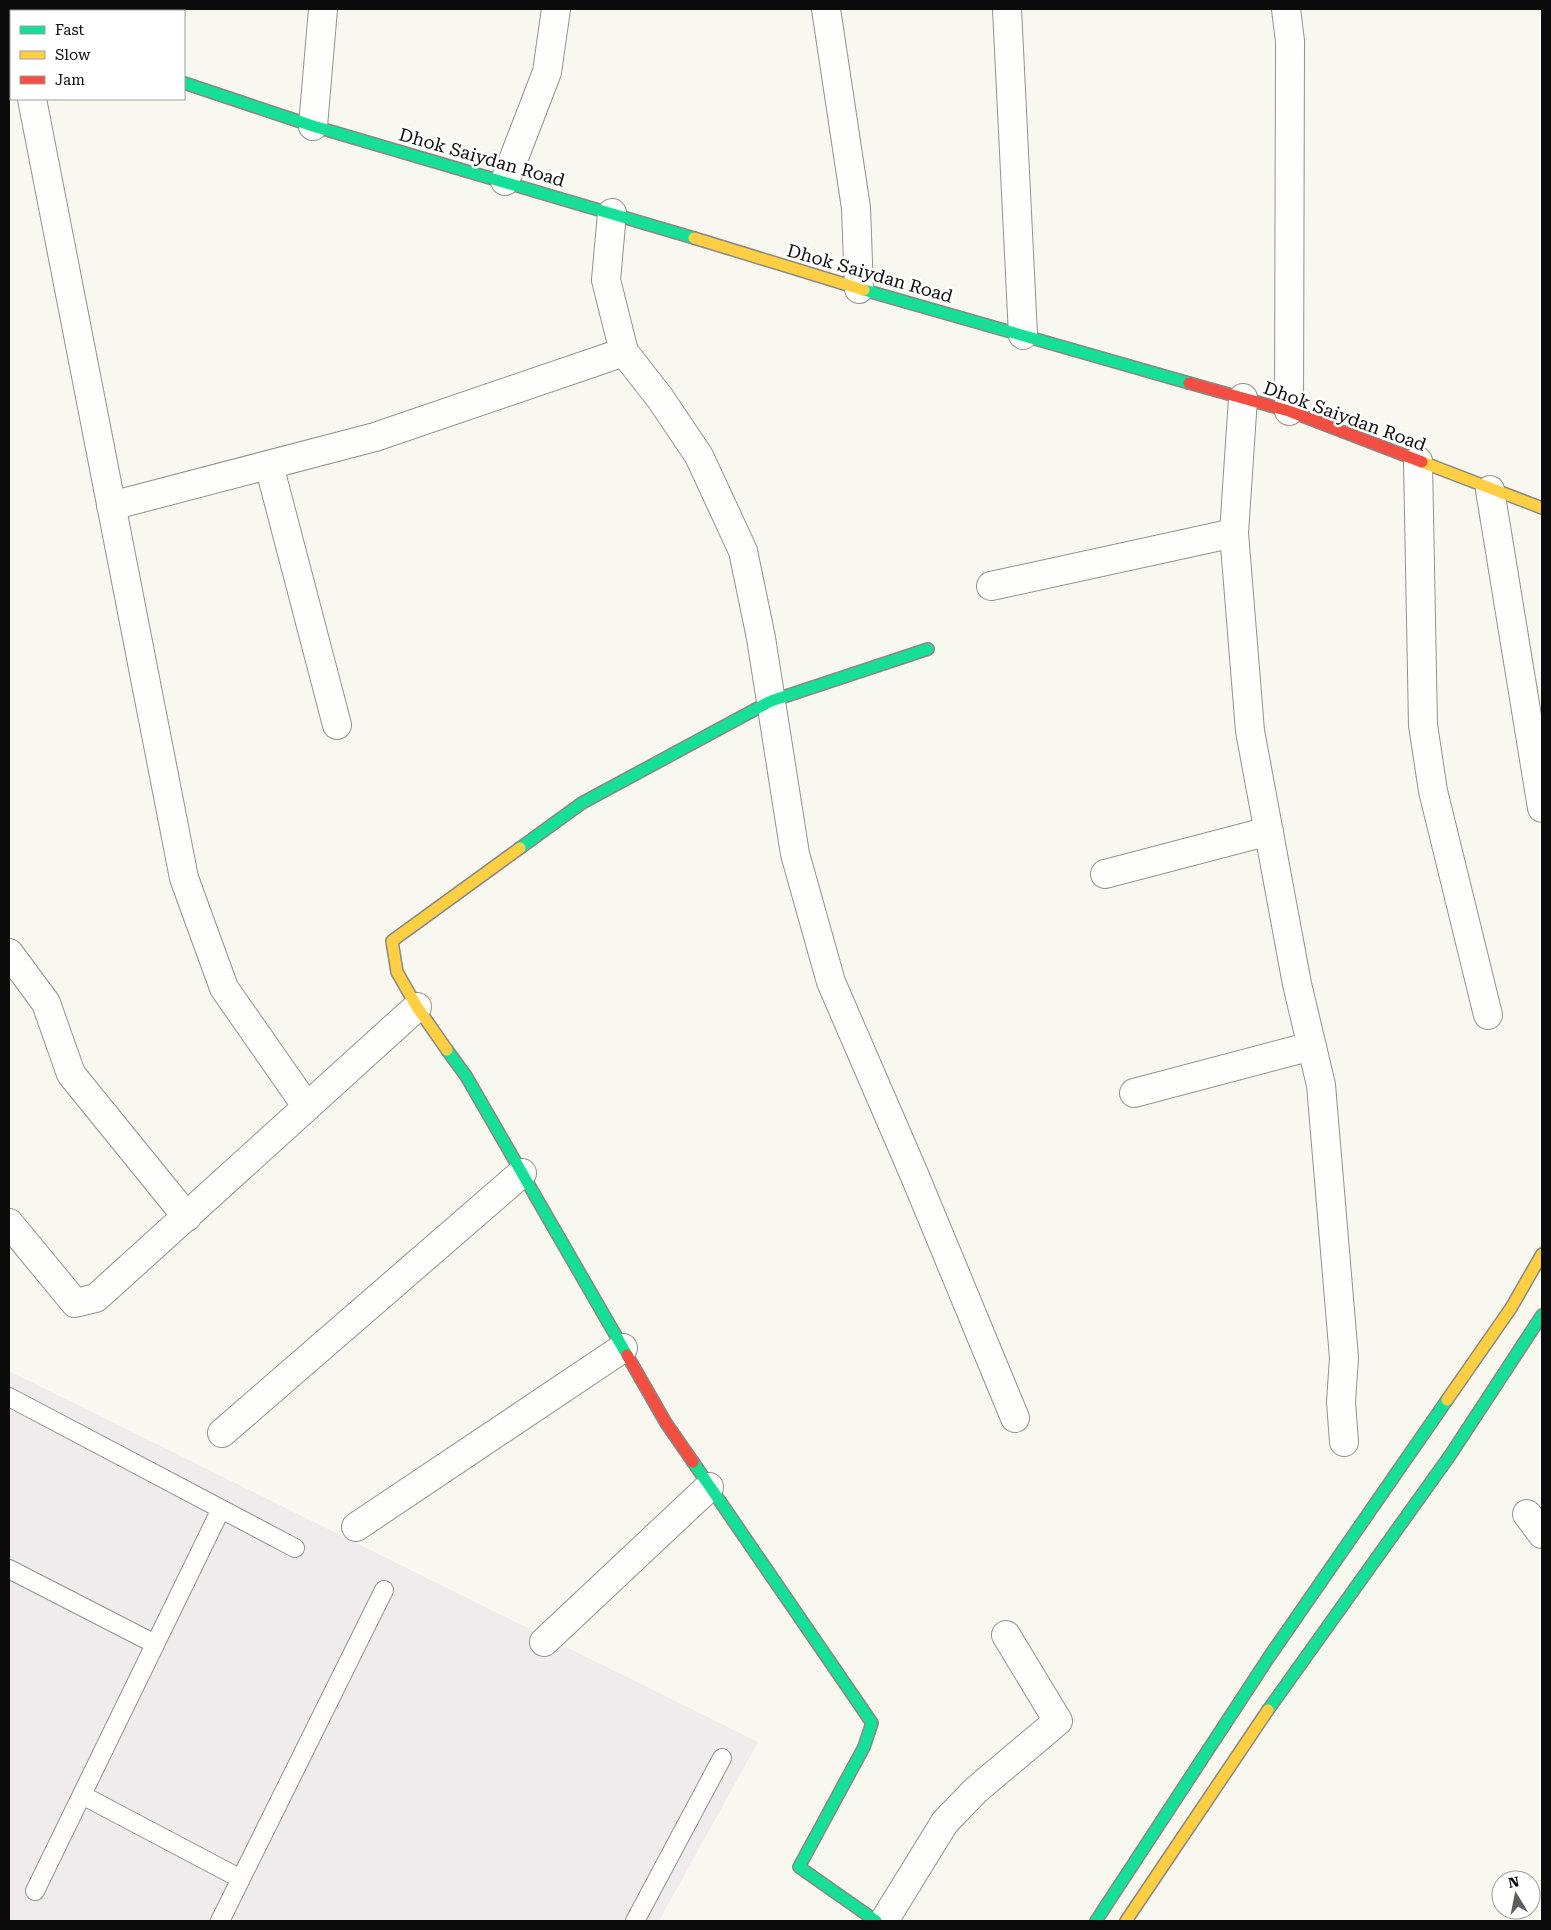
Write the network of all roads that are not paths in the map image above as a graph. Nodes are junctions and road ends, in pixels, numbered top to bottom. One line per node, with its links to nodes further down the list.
1 (323, 9): 8 (street)
2 (556, 9): 9 (street)
3 (826, 9): 11 (street)
4 (1008, 9): 12 (street)
5 (1286, 9): 15 (street)
6 (185, 83): 8 (main road, Dhok Saiydan Road)
7 (32, 100): 19 (street)
8 (313, 126): 9 (main road, Dhok Saiydan Road)
9 (505, 182): 10 (main road, Dhok Saiydan Road)
10 (612, 213): 11 (main road, Dhok Saiydan Road); 13 (street)
11 (859, 289): 12 (main road, Dhok Saiydan Road)
12 (1023, 335): 14 (main road, Dhok Saiydan Road)
13 (624, 352): 17 (street); 24 (street)
14 (1243, 398): 15 (main road, Dhok Saiydan Road); 21 (street)
15 (1289, 411): 16 (main road, Dhok Saiydan Road)
16 (1418, 461): 18 (main road, Dhok Saiydan Road); 31 (street)
17 (269, 465): 19 (street); 25 (street)
18 (1490, 490): 20 (main road, Dhok Saiydan Road); 26 (street)
19 (111, 506): 34 (street)
20 (1542, 508)
21 (1234, 533): 22 (street); 27 (street)
22 (991, 586)
23 (928, 649): 24 (main road)
24 (771, 702): 30 (main road); 42 (street)
25 (337, 724)
26 (1542, 808)
27 (1269, 831): 28 (street); 32 (street)
28 (1105, 874)
29 (9, 953): 36 (street)
30 (417, 1007): 34 (street); 35 (main road)
31 (1488, 1015)
32 (1312, 1046): 33 (street); 44 (street)
33 (1134, 1093)
34 (307, 1107): 36 (street)
35 (522, 1173): 40 (main road); 43 (street)
36 (187, 1217): 37 (street)
37 (9, 1223)
38 (1542, 1254): 62 (main road)
39 (1542, 1315): 63 (main road)
40 (623, 1348): 45 (main road); 47 (street)
41 (9, 1397): 46 (lane)
42 (1015, 1418)
43 (222, 1434)
44 (1344, 1442)
45 (709, 1487): 52 (street); 60 (main road)
46 (222, 1509): 48 (lane); 53 (lane)
47 (356, 1527)
48 (295, 1548)
49 (9, 1569): 53 (lane)
50 (384, 1590): 56 (lane)
51 (1006, 1636): 61 (street)
52 (544, 1642)
53 (156, 1644): 55 (lane)
54 (722, 1758): 59 (lane)
55 (82, 1795): 56 (lane); 57 (lane)
56 (241, 1879): 58 (lane)
57 (35, 1891)
58 (220, 1921)
59 (635, 1921)
60 (876, 1921)
61 (884, 1921)
62 (1096, 1921)
63 (1126, 1921)

